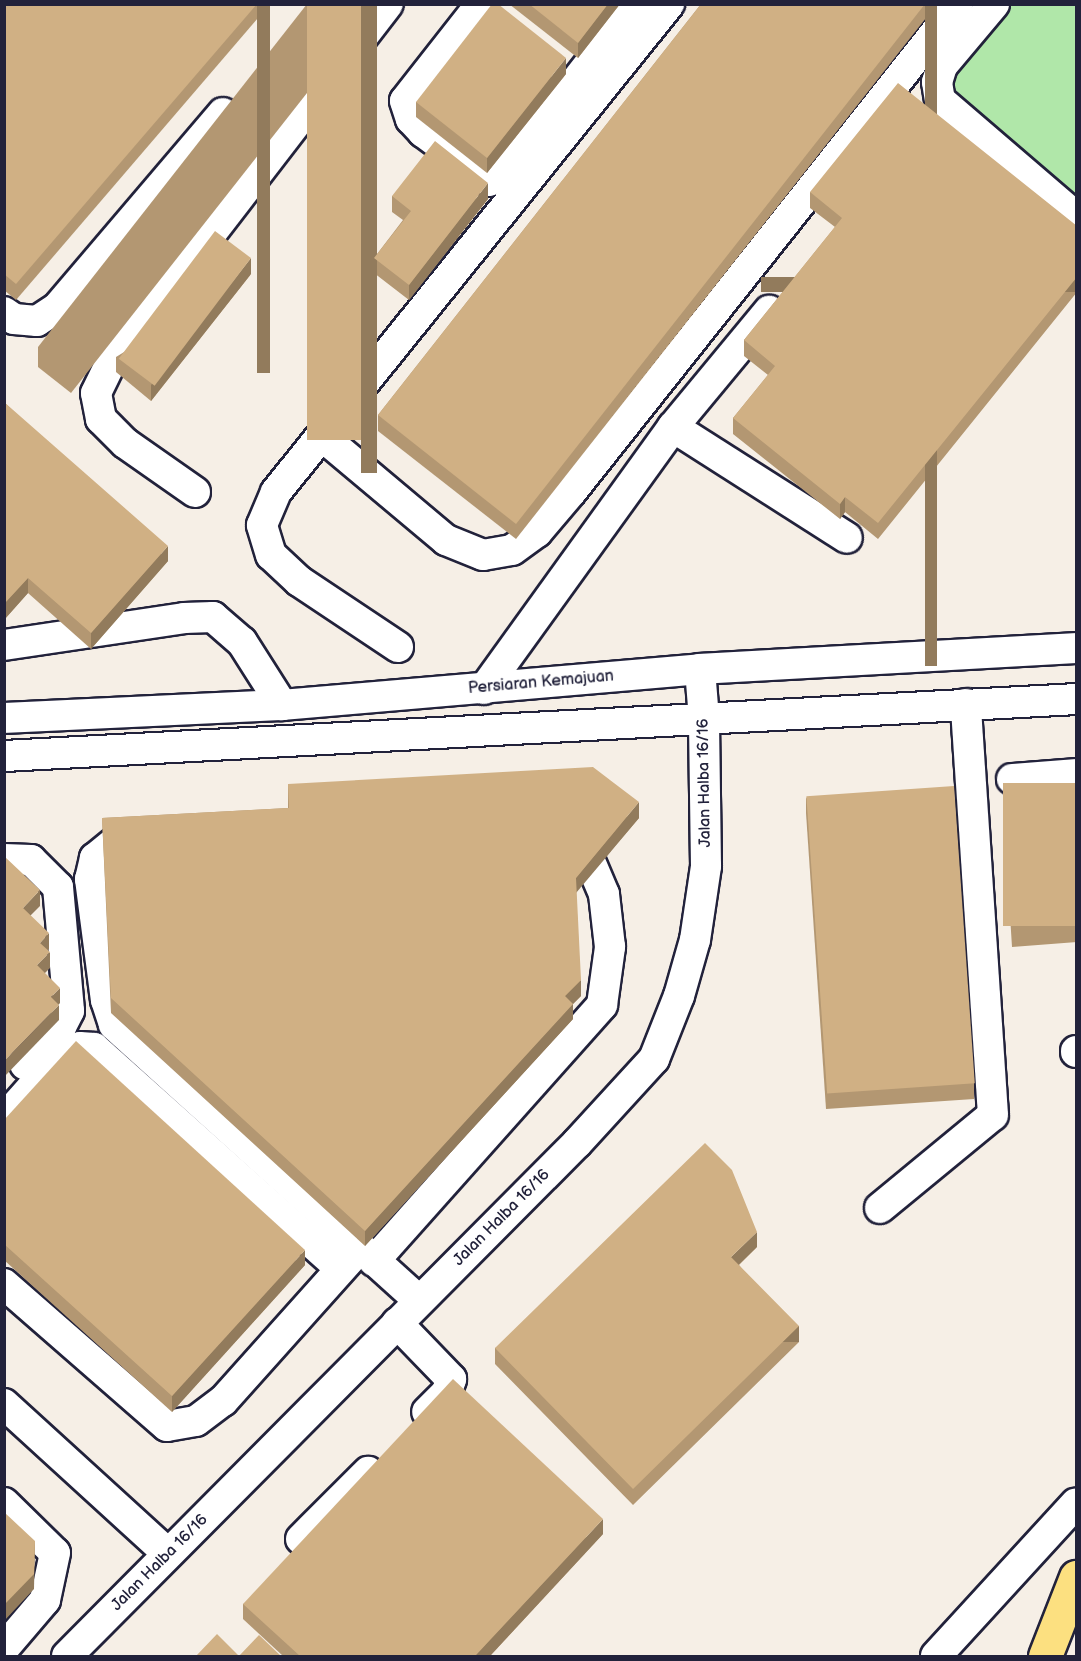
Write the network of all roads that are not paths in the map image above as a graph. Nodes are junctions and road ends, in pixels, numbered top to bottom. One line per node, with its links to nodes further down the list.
1 (388, 4): 13 (street)
2 (481, 4): 3 (street)
3 (636, 4)
4 (669, 4): 12 (street)
5 (958, 4): 12 (street)
6 (994, 4): 8 (street)
7 (242, 91): 10 (street)
8 (1077, 217)
9 (786, 292): 11 (street)
10 (4, 312)
11 (673, 427): 14 (street); 19 (street)
12 (322, 436): 16 (street)
13 (195, 492)
14 (848, 538)
15 (4, 645): 22 (street)
16 (398, 647)
17 (1077, 648): 18 (street, Persiaran Kemajuan)
18 (700, 669): 19 (street, Persiaran Kemajuan); 24 (street, Jalan Halba 16/16)
19 (484, 689): 22 (street, Persiaran Kemajuan)
20 (1077, 699): 21 (street)
21 (966, 704): 24 (street); 33 (street)
22 (282, 705): 23 (street, Persiaran Kemajuan)
23 (4, 718)
24 (704, 718): 25 (street); 36 (street, Jalan Halba 16/16)
25 (4, 756)
26 (1077, 774): 27 (street)
27 (1012, 779)
28 (542, 824): 34 (street)
29 (174, 837): 34 (street)
30 (4, 859): 31 (street)
31 (4, 1087)
32 (4, 1119): 34 (street)
33 (880, 1208)
34 (358, 1259): 35 (street); 36 (street)
35 (4, 1284)
36 (418, 1300): 37 (street, Jalan Halba 16/16)
37 (397, 1323): 41 (street); 42 (street, Jalan Halba 16/16)
38 (4, 1404): 42 (street)
39 (4, 1503): 45 (street)
40 (1077, 1503): 47 (street)
41 (301, 1539)
42 (168, 1554): 46 (street, Jalan Halba 16/16)
43 (1077, 1577): 48 (highway)
44 (1077, 1633): 49 (highway)
45 (4, 1648)
46 (67, 1656)
47 (936, 1656)
48 (1045, 1656)
49 (1053, 1656)

